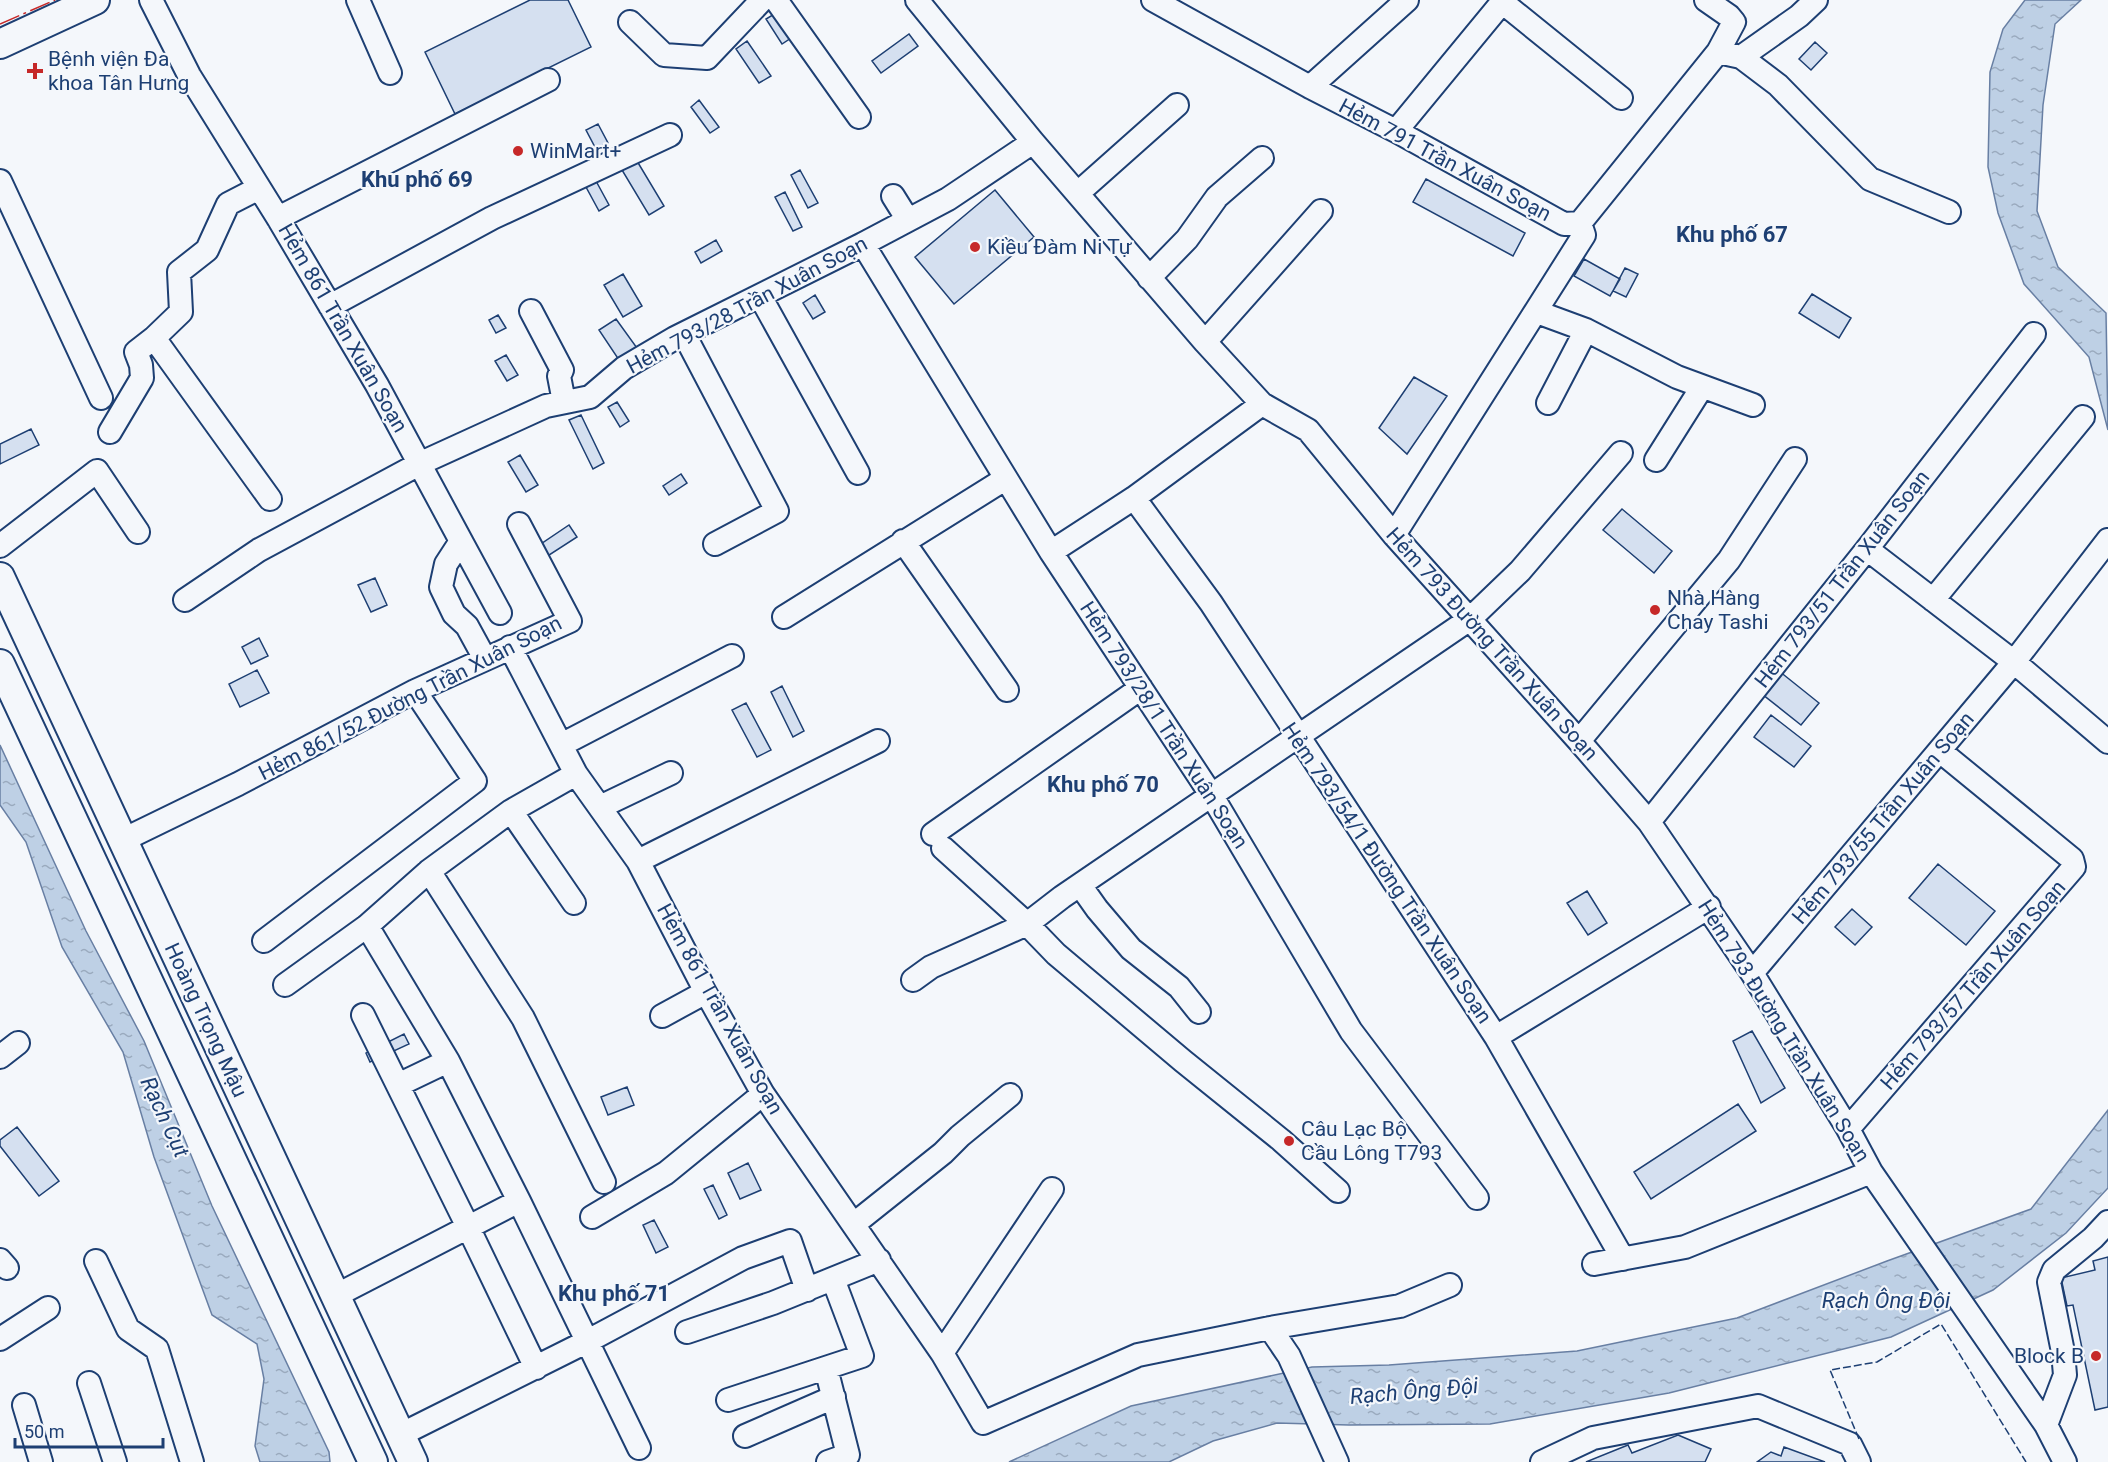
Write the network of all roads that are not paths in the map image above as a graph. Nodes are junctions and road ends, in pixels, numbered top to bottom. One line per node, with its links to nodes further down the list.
1 (95, 0): 13 (main road)
2 (151, 0): 27 (street, Hẻm 861 Trần Xuân Soạn)
3 (358, 0): 16 (street)
4 (762, 0): 12 (street)
5 (776, 0): 21 (street)
6 (917, 0): 24 (street, Hẻm 793 Đường Trần Xuân Soạn)
7 (1153, 0): 18 (street, Hẻm 791 Trần Xuân Soạn)
8 (1407, 0): 18 (street)
9 (1707, 0): 14 (street, Hẻm 791 Trần Xuân Soạn)
10 (1816, 0): 15 (street)
11 (1503, 1): 19 (street); 22 (street)
12 (630, 22)
13 (0, 44)
14 (1718, 52): 15 (street); 34 (street, Hẻm 791 Trần Xuân Soạn)
15 (1741, 57): 31 (street)
16 (390, 73)
17 (548, 80): 32 (street)
18 (1310, 87): 22 (street, Hẻm 791 Trần Xuân Soạn)
19 (1621, 98)
20 (1177, 105): 28 (street)
21 (859, 117)
22 (1396, 131): 34 (street, Hẻm 791 Trần Xuân Soạn)
23 (670, 135): 38 (street)
24 (1033, 142): 28 (street, Hẻm 793 Đường Trần Xuân Soạn); 33 (street, Hẻm 793/28 Trần Xuân Soạn)
25 (1262, 158): 36 (street)
26 (0, 181): 47 (street)
27 (259, 188): 32 (street, Hẻm 861 Trần Xuân Soạn); 44 (street)
28 (1078, 193): 36 (street, Hẻm 793 Đường Trần Xuân Soạn)
29 (893, 196): 33 (street)
30 (1321, 211): 45 (street)
31 (1948, 212)
32 (278, 218): 38 (street, Hẻm 861 Trần Xuân Soạn)
33 (908, 220): 35 (street, Hẻm 793/28 Trần Xuân Soạn)
34 (1580, 223): 40 (street)
35 (863, 244): 37 (street, Hẻm 793/28 Trần Xuân Soạn); 59 (street, Hẻm 793/28/1 Trần Xuân Soạn)
36 (1149, 278): 45 (street, Hẻm 793 Đường Trần Xuân Soạn)
37 (760, 296): 42 (street, Hẻm 793/28 Trần Xuân Soạn); 58 (street)
38 (330, 306): 57 (street, Hẻm 861 Trần Xuân Soạn)
39 (531, 311): 48 (street)
40 (1537, 312): 41 (street); 64 (street)
41 (1586, 330): 46 (street); 49 (street)
42 (684, 334): 48 (street, Hẻm 793/28 Trần Xuân Soạn); 68 (street)
43 (2034, 334): 70 (street, Hẻm 793/51 Trần Xuân Soạn)
44 (154, 338): 53 (street); 61 (street)
45 (1205, 342): 50 (street, Hẻm 793 Đường Trần Xuân Soạn)
46 (1702, 387): 51 (street); 56 (street)
47 (101, 398)
48 (564, 402): 57 (street, Hẻm 793/28 Trần Xuân Soạn)
49 (1548, 403)
50 (1262, 404): 60 (street); 64 (street, Hẻm 793 Đường Trần Xuân Soạn)
51 (1753, 405)
52 (2082, 417): 74 (street)
53 (110, 432)
54 (1621, 453): 77 (street)
55 (1795, 459): 88 (street)
56 (1656, 460)
57 (421, 464): 66 (street, Hẻm 861 Trần Xuân Soạn); 73 (street, Hẻm 793/28 Trần Xuân Soạn)
58 (858, 473)
59 (1005, 479): 67 (street); 71 (street, Hẻm 793/28/1 Trần Xuân Soạn)
60 (1134, 498): 71 (street); 86 (street, Hẻm 793/54/1 Đường Trần Xuân Soạn)
61 (270, 499)
62 (519, 524): 78 (street, Hẻm 861/52 Đường Trần Xuân Soạn)
63 (138, 532): 69 (street)
64 (1394, 535): 77 (street, Hẻm 793 Đường Trần Xuân Soạn)
65 (2108, 540): 81 (street, Hẻm 793/55 Trần Xuân Soạn)
66 (461, 541): 75 (street, Hẻm 861 Trần Xuân Soạn); 80 (street)
67 (903, 541): 76 (street); 84 (street)
68 (715, 544)
69 (0, 546)
70 (1867, 549): 74 (street); 97 (street, Hẻm 793/51 Trần Xuân Soạn)
71 (1051, 552): 83 (street, Hẻm 793/28/1 Trần Xuân Soạn)
72 (0, 577): 98 (main road, Hoàng Trọng Mậu)
73 (185, 600)
74 (1933, 600): 81 (street)
75 (500, 613)
76 (784, 616)
77 (1470, 619): 86 (street); 88 (street, Hẻm 793 Đường Trần Xuân Soạn)
78 (510, 647): 80 (street, Hẻm 861/52 Đường Trần Xuân Soạn); 90 (street, Hẻm 861 Trần Xuân Soạn)
79 (732, 656): 90 (street)
80 (485, 659): 85 (street, Hẻm 861/52 Đường Trần Xuân Soạn)
81 (2014, 662): 89 (street); 91 (street, Hẻm 793/55 Trần Xuân Soạn)
82 (0, 664): 99 (main road, Hoàng Trọng Mậu)
83 (1141, 688): 94 (street, Hẻm 793/28/1 Trần Xuân Soạn); 105 (street)
84 (1007, 690)
85 (415, 691): 98 (street, Hẻm 861/52 Đường Trần Xuân Soạn); 107 (street)
86 (1297, 737): 94 (street); 115 (street, Hẻm 793/54/1 Đường Trần Xuân Soạn)
87 (878, 741): 100 (street)
88 (1579, 741): 97 (street, Hẻm 793 Đường Trần Xuân Soạn)
89 (2108, 742)
90 (561, 745): 93 (street, Hẻm 861 Trần Xuân Soạn)
91 (1940, 751): 108 (street, Hẻm 793/55 Trần Xuân Soạn); 120 (street, Hẻm 793/57 Trần Xuân Soạn)
92 (670, 773): 95 (street)
93 (576, 774): 95 (street, Hẻm 861 Trần Xuân Soạn); 96 (street)
94 (1212, 796): 102 (street); 127 (street, Hẻm 793/28/1 Trần Xuân Soạn)
95 (600, 807): 100 (street, Hẻm 861 Trần Xuân Soạn)
96 (511, 811): 101 (street); 103 (street)
97 (1649, 822): 104 (street, Hẻm 793 Đường Trần Xuân Soạn)
98 (123, 840): 99 (main road); 121 (main road, Hoàng Trọng Mậu)
99 (90, 856): 122 (main road, Hoàng Trọng Mậu)
100 (638, 861): 111 (street, Hẻm 861 Trần Xuân Soạn)
101 (429, 871): 106 (street); 124 (street)
102 (1080, 885): 105 (street); 112 (street)
103 (574, 903)
104 (1709, 907): 108 (street, Hẻm 793 Đường Trần Xuân Soạn); 115 (street)
105 (1027, 924): 109 (street); 126 (street)
106 (367, 926): 110 (street); 116 (street)
107 (264, 941)
108 (1752, 973): 120 (street, Hẻm 793 Đường Trần Xuân Soạn)
109 (912, 980)
110 (285, 985)
111 (706, 992): 114 (street); 118 (street, Hẻm 861 Trần Xuân Soạn)
112 (1199, 1012)
113 (363, 1015): 117 (street)
114 (663, 1016)
115 (1496, 1037): 133 (street, Hẻm 793/54/1 Đường Trần Xuân Soạn)
116 (448, 1061): 117 (street); 128 (street)
117 (398, 1085): 131 (street)
118 (763, 1094): 129 (street); 130 (street, Hẻm 861 Trần Xuân Soạn)
119 (1010, 1095): 130 (street)
120 (1848, 1130): 123 (street, Hẻm 793 Đường Trần Xuân Soạn)
121 (266, 1149): 122 (main road); 140 (main road, Hoàng Trọng Mậu)
122 (233, 1162): 157 (main road, Hoàng Trọng Mậu)
123 (1871, 1172): 133 (street); 153 (street, Hẻm 793 Đường Trần Xuân Soạn)
124 (604, 1182)
125 (1052, 1189): 146 (street)
126 (1338, 1191)
127 (1477, 1198)
128 (519, 1201): 131 (street); 145 (street)
129 (592, 1217)
130 (854, 1224): 134 (street, Hẻm 861 Trần Xuân Soạn)
131 (468, 1227): 140 (street); 147 (street)
132 (2103, 1232): 153 (street)
133 (1623, 1259): 136 (street)
134 (879, 1260): 137 (street); 146 (street, Hẻm 861 Trần Xuân Soạn)
135 (96, 1261): 160 (street)
136 (1594, 1264)
137 (833, 1279): 139 (street); 148 (street)
138 (1450, 1285): 142 (street)
139 (807, 1290): 143 (street); 145 (street)
140 (335, 1296): 154 (main road, Hoàng Trọng Mậu)
141 (48, 1308): 144 (street)
142 (1270, 1328): 146 (street, Hẻm 861 Trần Xuân Soạn); 163 (street)
143 (687, 1332)
144 (0, 1339)
145 (586, 1342): 147 (street); 156 (street)
146 (942, 1353)
147 (536, 1368): 154 (street)
148 (826, 1368): 150 (street); 151 (street)
149 (89, 1383): 159 (street)
150 (834, 1397): 155 (street); 162 (street)
151 (728, 1400)
152 (24, 1405): 158 (street)
153 (2046, 1425): 166 (street)
154 (400, 1436): 157 (main road); 161 (main road, Hoàng Trọng Mậu)
155 (745, 1436)
156 (639, 1448)
157 (370, 1456)
158 (41, 1462)
159 (115, 1462)
160 (192, 1462)
161 (412, 1462)
162 (828, 1462)
163 (1337, 1462)
164 (1542, 1462): 165 (street)
165 (1859, 1462)
166 (2065, 1462)

